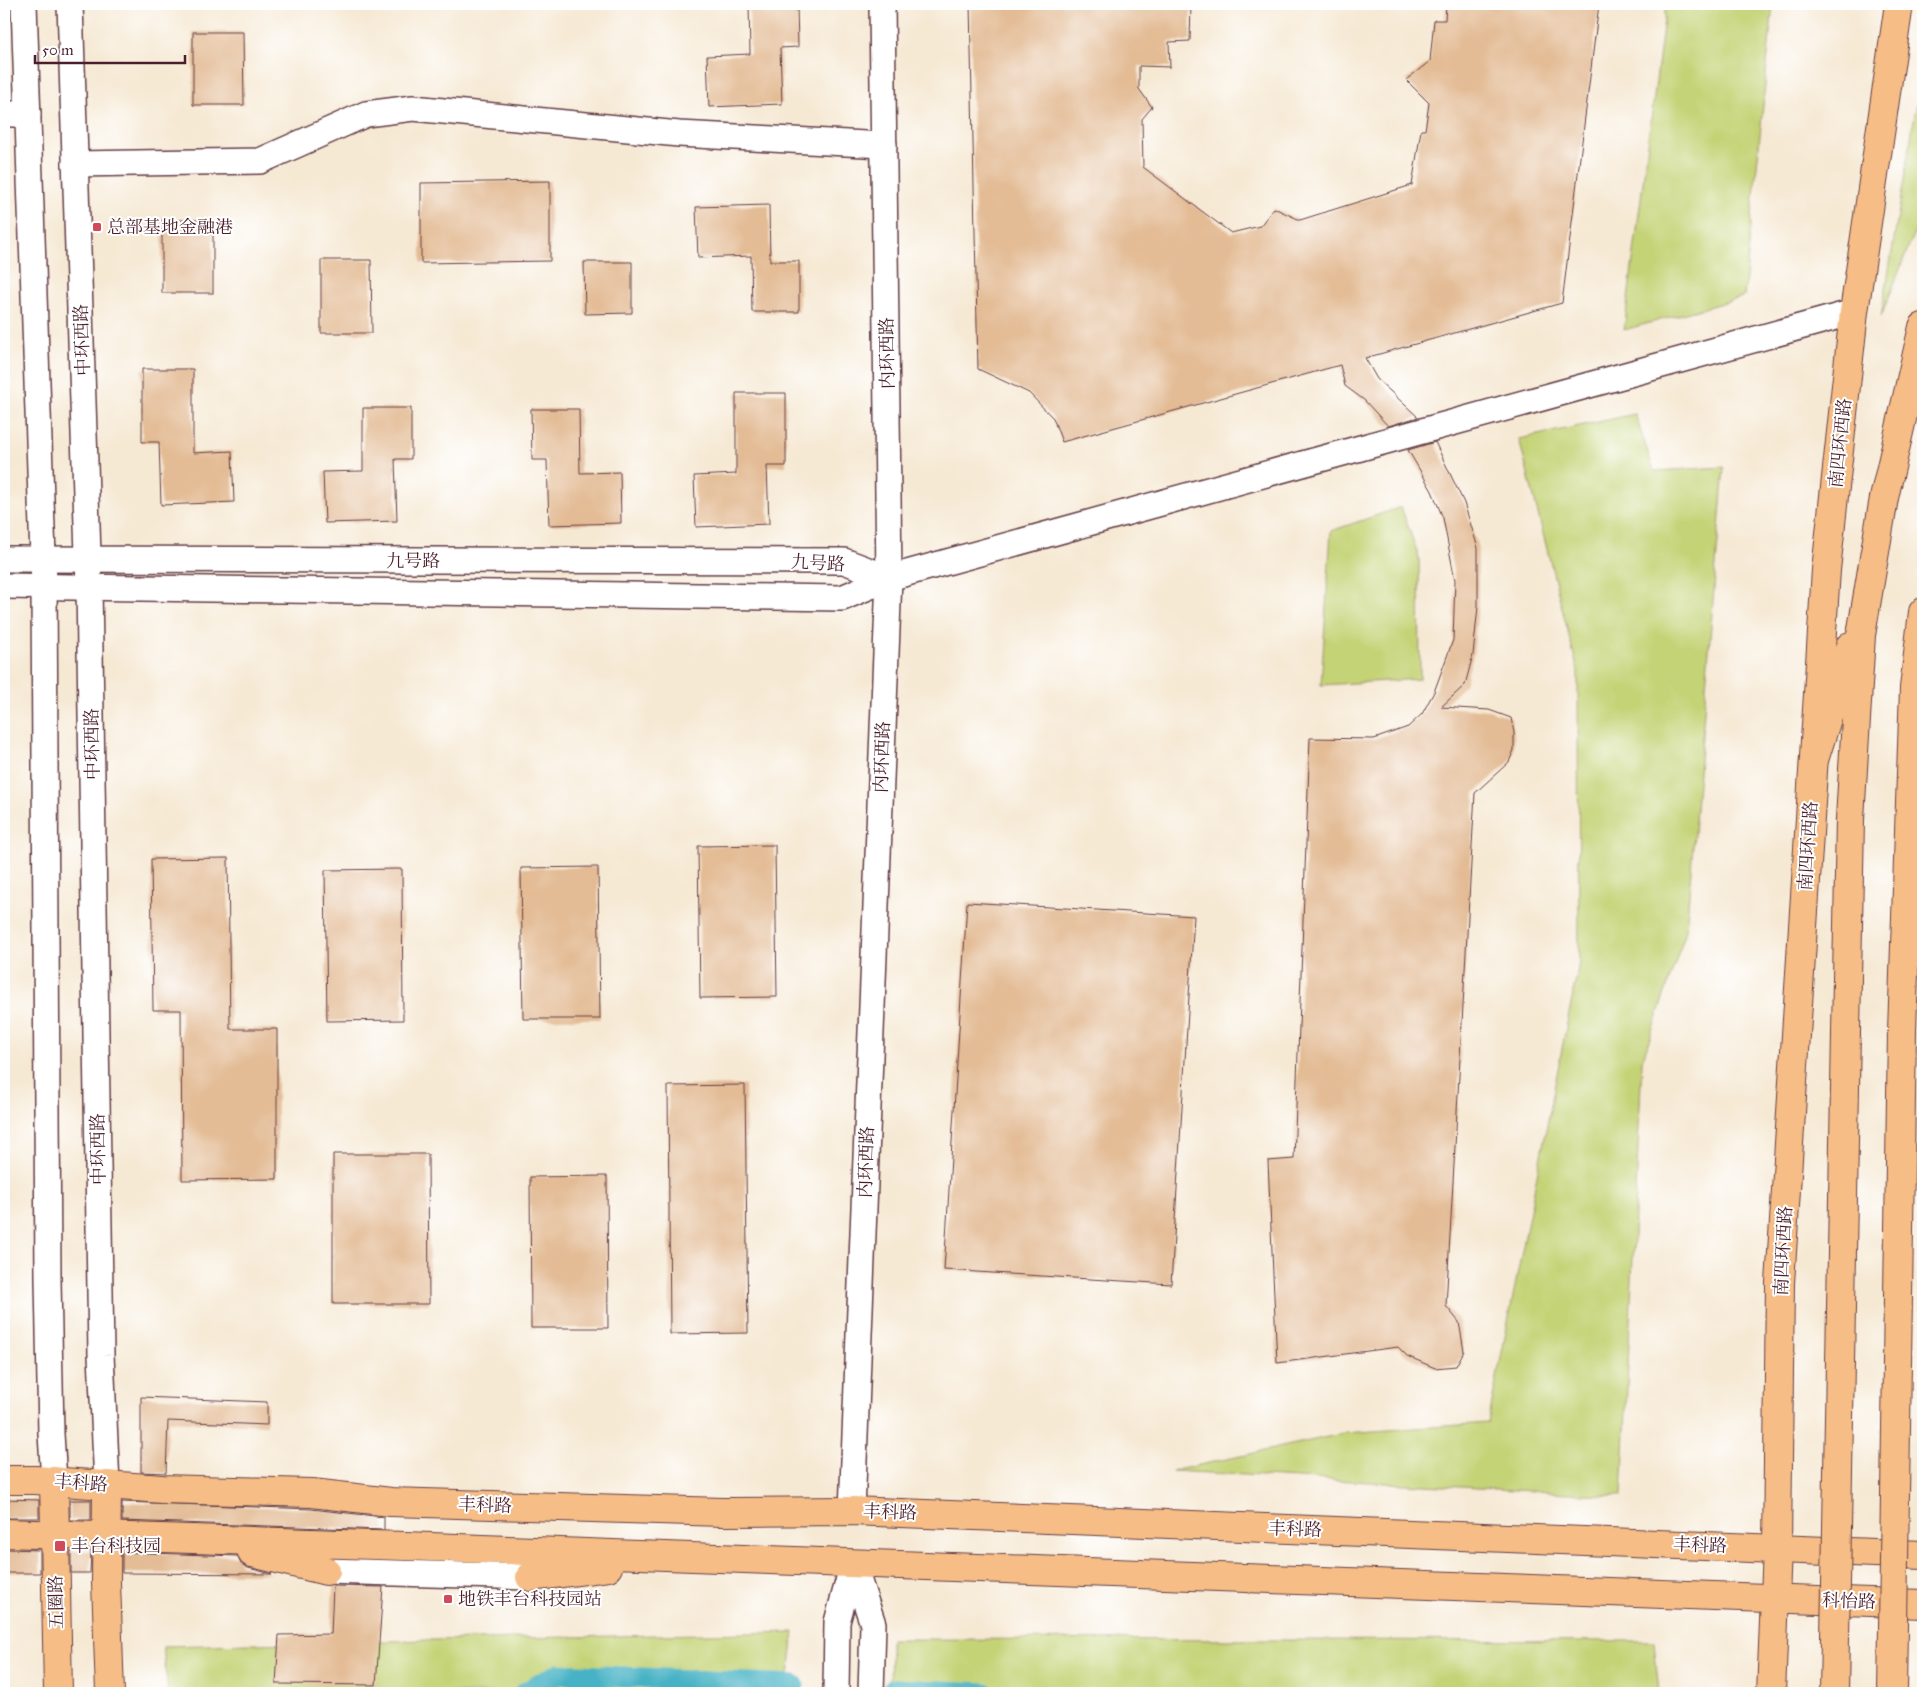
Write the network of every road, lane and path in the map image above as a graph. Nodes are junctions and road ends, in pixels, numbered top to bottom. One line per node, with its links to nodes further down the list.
1 (24, 4): 5 (street)
2 (70, 4): 7 (street, 中环西路)
3 (882, 4): 6 (street, 内环西路)
4 (1899, 4): 8 (main road, 南四环西路)
5 (16, 114): 10 (street)
6 (884, 145): 7 (street); 13 (street, 内环西路)
7 (75, 164): 12 (street, 中环西路)
8 (1854, 312): 13 (street); 21 (main road, 南四环西路)
9 (1923, 328): 17 (main road)
10 (43, 559): 11 (street, 九号路); 12 (street, 九号路); 15 (street)
11 (4, 560)
12 (88, 560): 13 (street, 九号路); 16 (street, 中环西路)
13 (889, 578): 16 (street, 九号路); 25 (street, 内环西路)
14 (4, 586): 15 (street, 九号路)
15 (44, 586): 16 (street, 九号路); 23 (street)
16 (89, 586): 24 (street, 中环西路)
17 (1869, 588): 21 (main road); 43 (main road, bridge)
18 (1923, 612): 20 (main road)
19 (1923, 657): 20 (main road)
20 (1914, 688): 44 (main road, bridge)
21 (1814, 760): 30 (main road, 南四环西路)
22 (4, 1480): 23 (main road, 丰科路)
23 (54, 1481): 24 (main road, 丰科路); 27 (main road, 五圈路)
24 (107, 1485): 25 (main road, 丰科路); 28 (main road)
25 (852, 1511): 30 (main road, 丰科路)
26 (4, 1533): 27 (main road)
27 (54, 1534): 28 (main road); 38 (main road, 五圈路)
28 (106, 1536): 29 (main road); 39 (main road)
29 (215, 1540): 31 (main road); 34 (main road)
30 (1777, 1548): 32 (main road); 36 (main road, 南四环西路)
31 (641, 1555): 33 (main road); 35 (main road)
32 (1923, 1555)
33 (853, 1564): 36 (main road); 40 (street); 41 (street)
34 (326, 1571): 35 (street)
35 (530, 1576)
36 (1774, 1598): 37 (main road, 科怡路); 42 (main road, 南四环西路)
37 (1923, 1604)
38 (58, 1693)
39 (110, 1693)
40 (836, 1693)
41 (871, 1693)
42 (1771, 1693)
43 (1834, 1693)
44 (1892, 1693)

